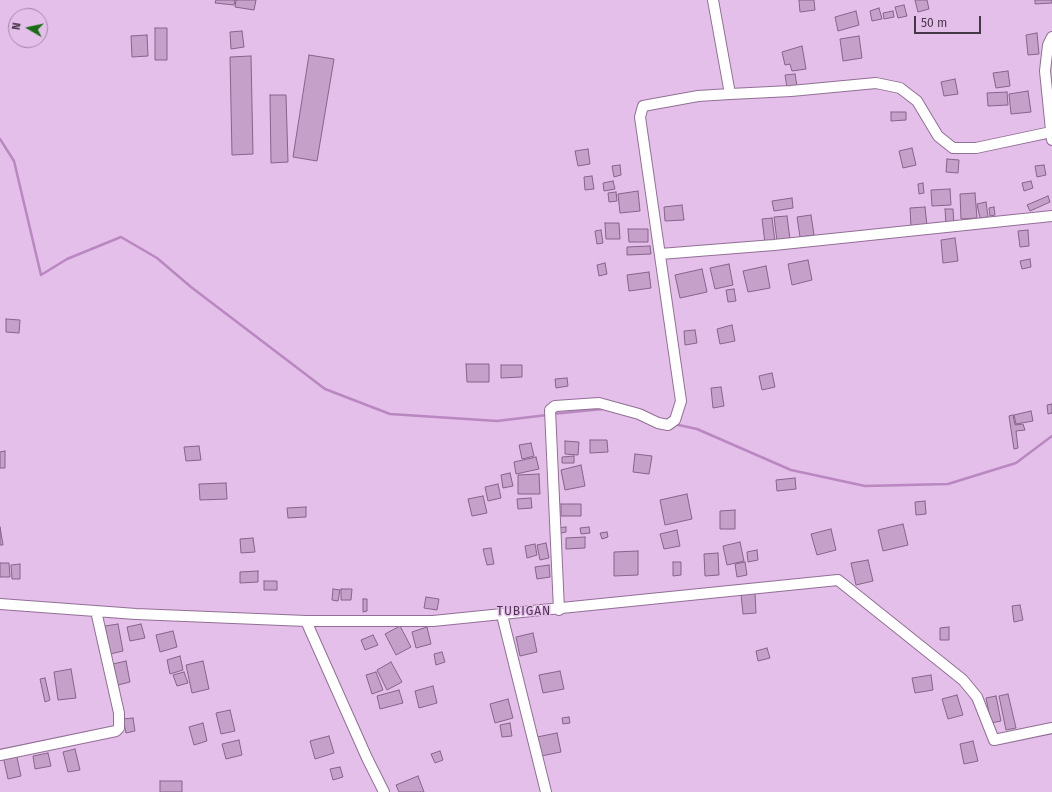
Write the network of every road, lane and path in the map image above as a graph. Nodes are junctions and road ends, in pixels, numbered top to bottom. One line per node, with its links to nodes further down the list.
1 (713, 0): 3 (street)
2 (1052, 37): 4 (street)
3 (730, 94): 4 (street); 6 (street)
4 (1052, 136)
5 (1052, 216): 6 (street)
6 (660, 254): 8 (street)
7 (0, 604): 9 (street)
8 (559, 610): 10 (street); 12 (street)
9 (96, 611): 11 (street); 13 (street)
10 (502, 615): 11 (street); 15 (street)
11 (306, 621): 14 (street)
12 (1052, 728)
13 (0, 755)
14 (384, 792)
15 (546, 792)

